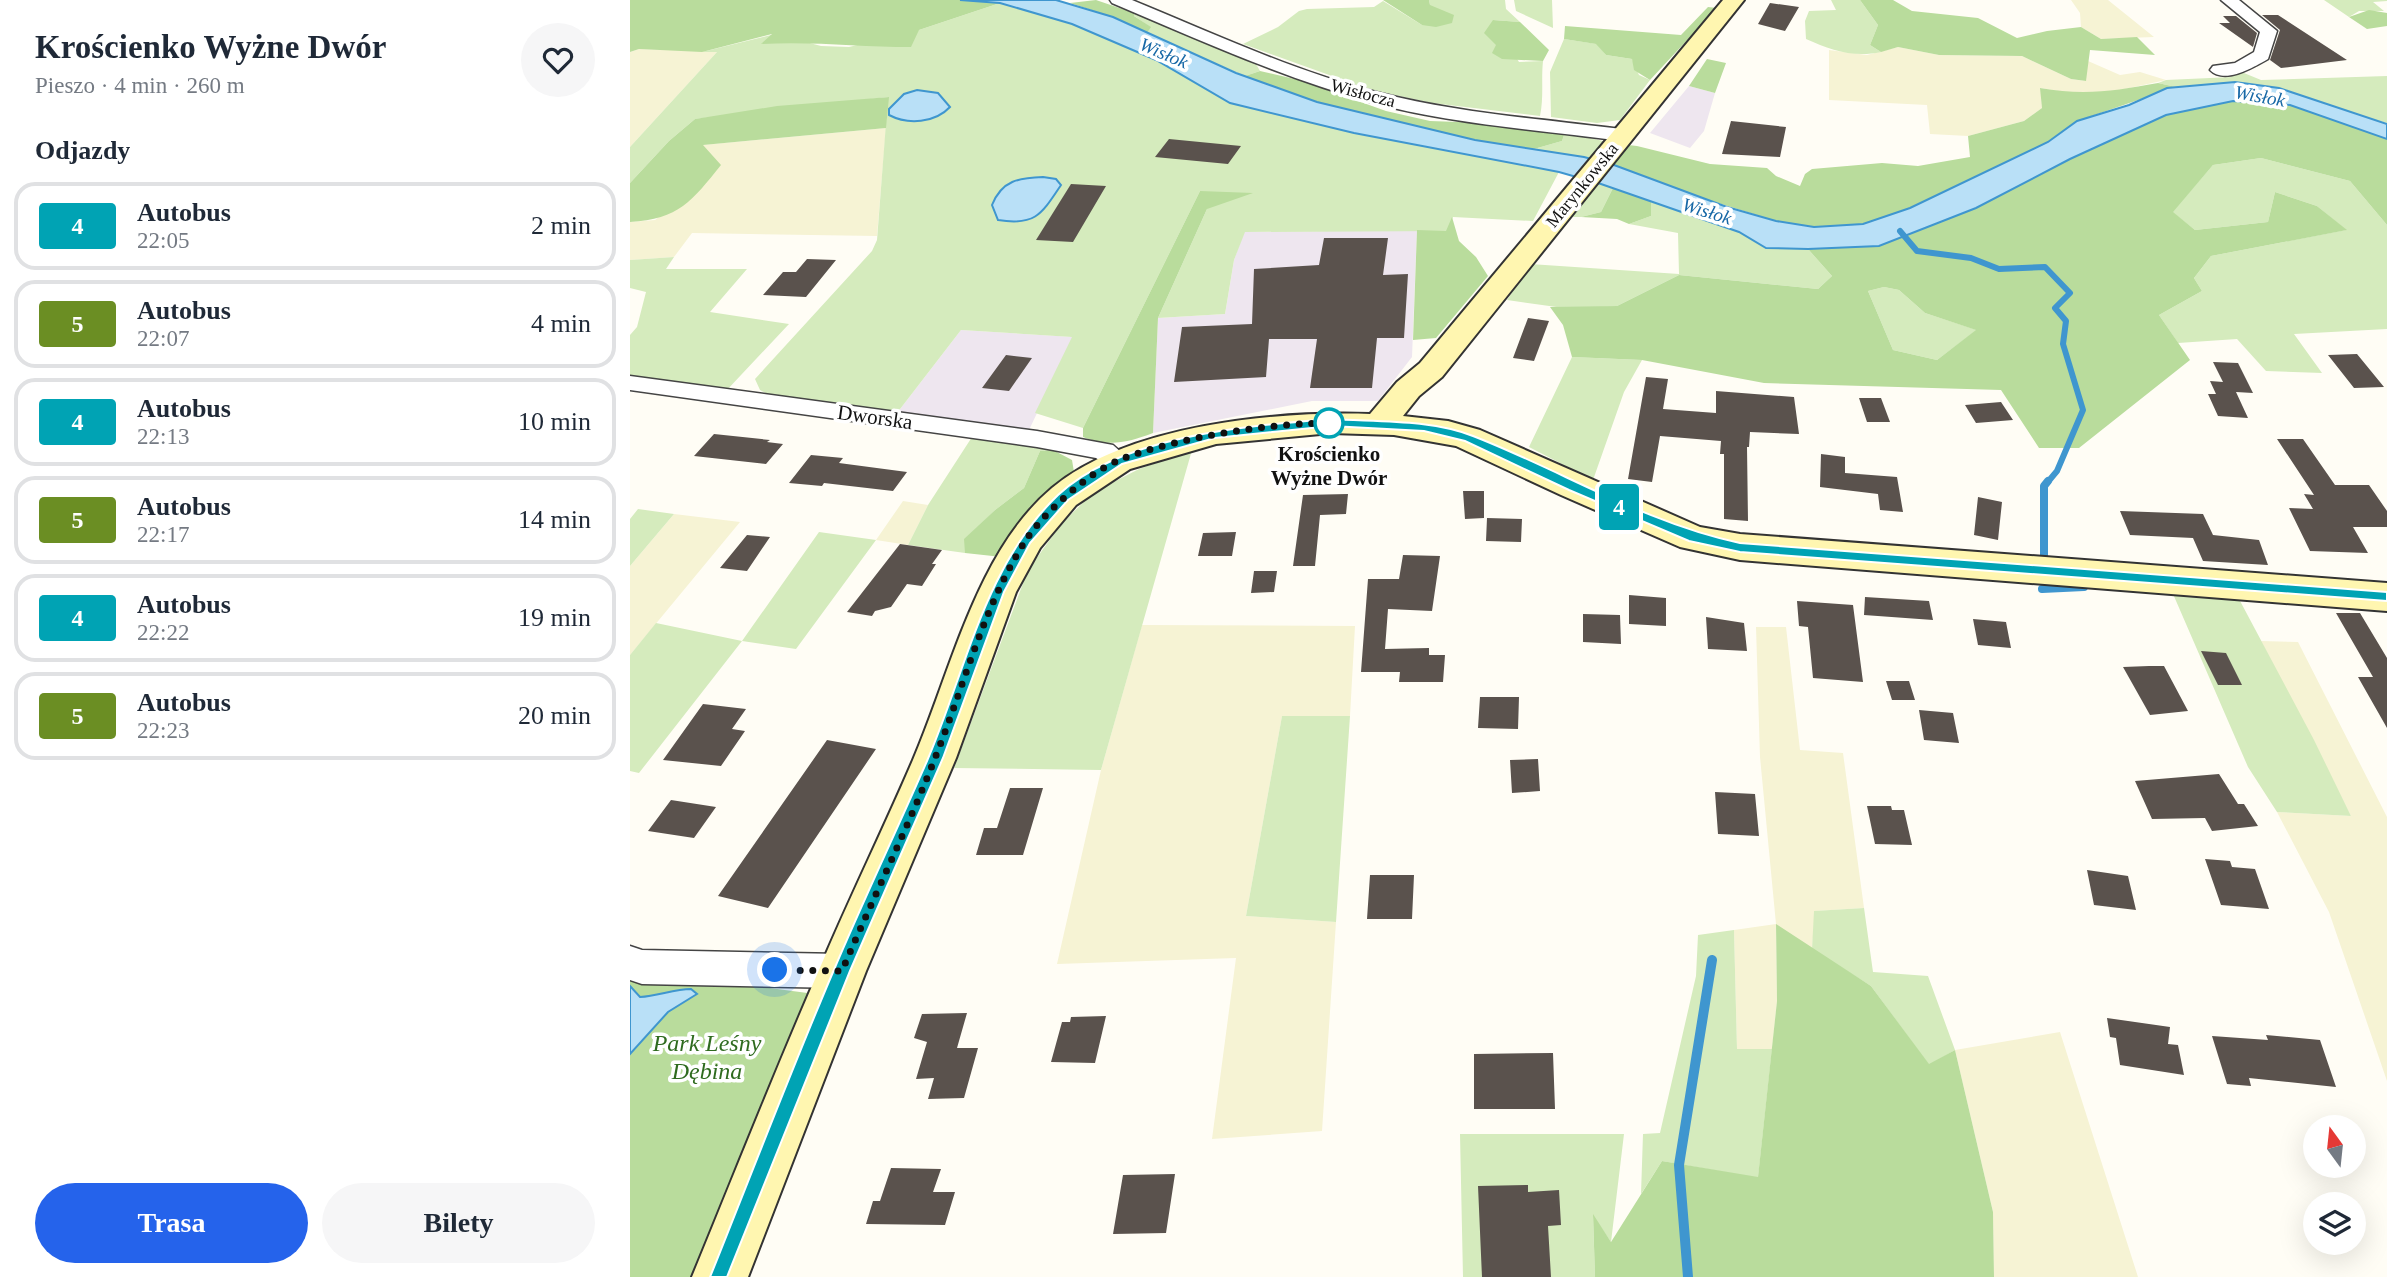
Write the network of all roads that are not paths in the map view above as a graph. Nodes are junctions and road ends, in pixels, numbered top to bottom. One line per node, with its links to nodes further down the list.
1 (1118, 0): 5 (street, Wisłocza)
2 (1734, 0): 5 (street, Marynkowska)
3 (2229, 0): 4 (street)
4 (2220, 70)
5 (1617, 140): 6 (street, Marynkowska)
6 (1430, 378): 8 (street, Marynkowska); 9 (street)
7 (630, 383): 10 (street, Dworska)
8 (1387, 425): 9 (street); 10 (street)
9 (1468, 438): 11 (street)
10 (1118, 461): 13 (street)
11 (2387, 597)
12 (630, 963): 13 (street)
13 (842, 971): 14 (street)
14 (720, 1277)

